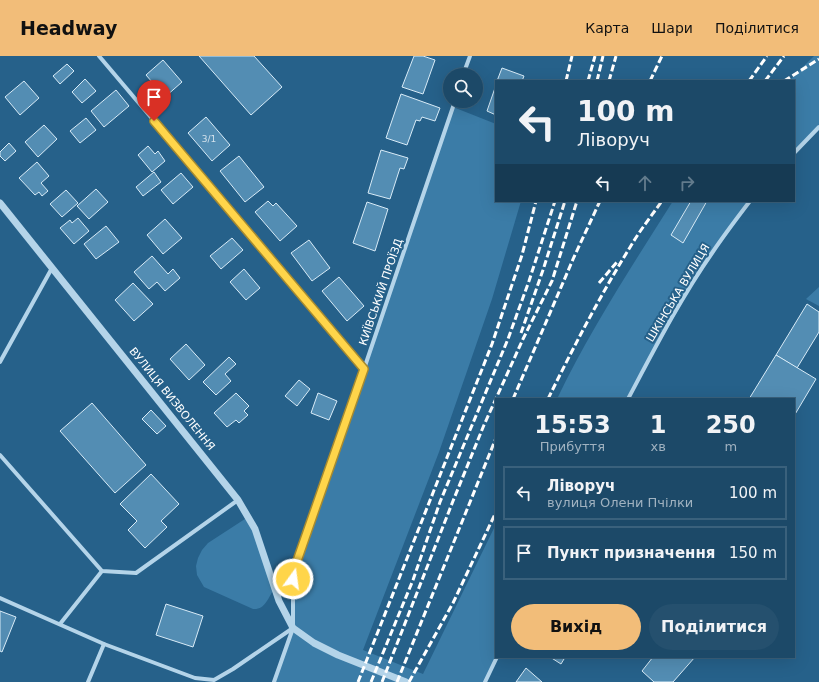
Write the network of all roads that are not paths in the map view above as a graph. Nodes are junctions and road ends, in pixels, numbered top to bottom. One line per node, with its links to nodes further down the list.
1 (99, 56): 11 (street)
2 (470, 56): 3 (street)
3 (466, 68)
4 (453, 108): 11 (street, КИЇВСЬКИЙ ПРОЇЗД)
5 (819, 127): 6 (street)
6 (795, 152)
7 (749, 202): 12 (street, ШКІНСЬКА ВУЛИЦЯ)
8 (0, 203): 9 (street, ВУЛИЦЯ ВИЗВОЛЕННЯ)
9 (52, 266): 10 (street); 14 (street, ВУЛИЦЯ ВИЗВОЛЕННЯ)
10 (0, 362)
11 (364, 369): 18 (street, КИЇВСЬКИЙ ПРОЇЗД)
12 (629, 398)
13 (0, 455): 15 (street)
14 (238, 500): 15 (street); 18 (street, ВУЛИЦЯ ВИЗВОЛЕННЯ)
15 (102, 571): 17 (street)
16 (0, 598): 17 (street)
17 (60, 624): 19 (street)
18 (293, 628): 19 (street); 22 (street, КИЇВСЬКИЙ ПРОЇЗД); 23 (street, ВУЛИЦЯ ВИЗВОЛЕННЯ)
19 (104, 644): 21 (street)
20 (496, 658): 24 (street)
21 (88, 682)
22 (274, 682)
23 (406, 682)
24 (484, 682)

